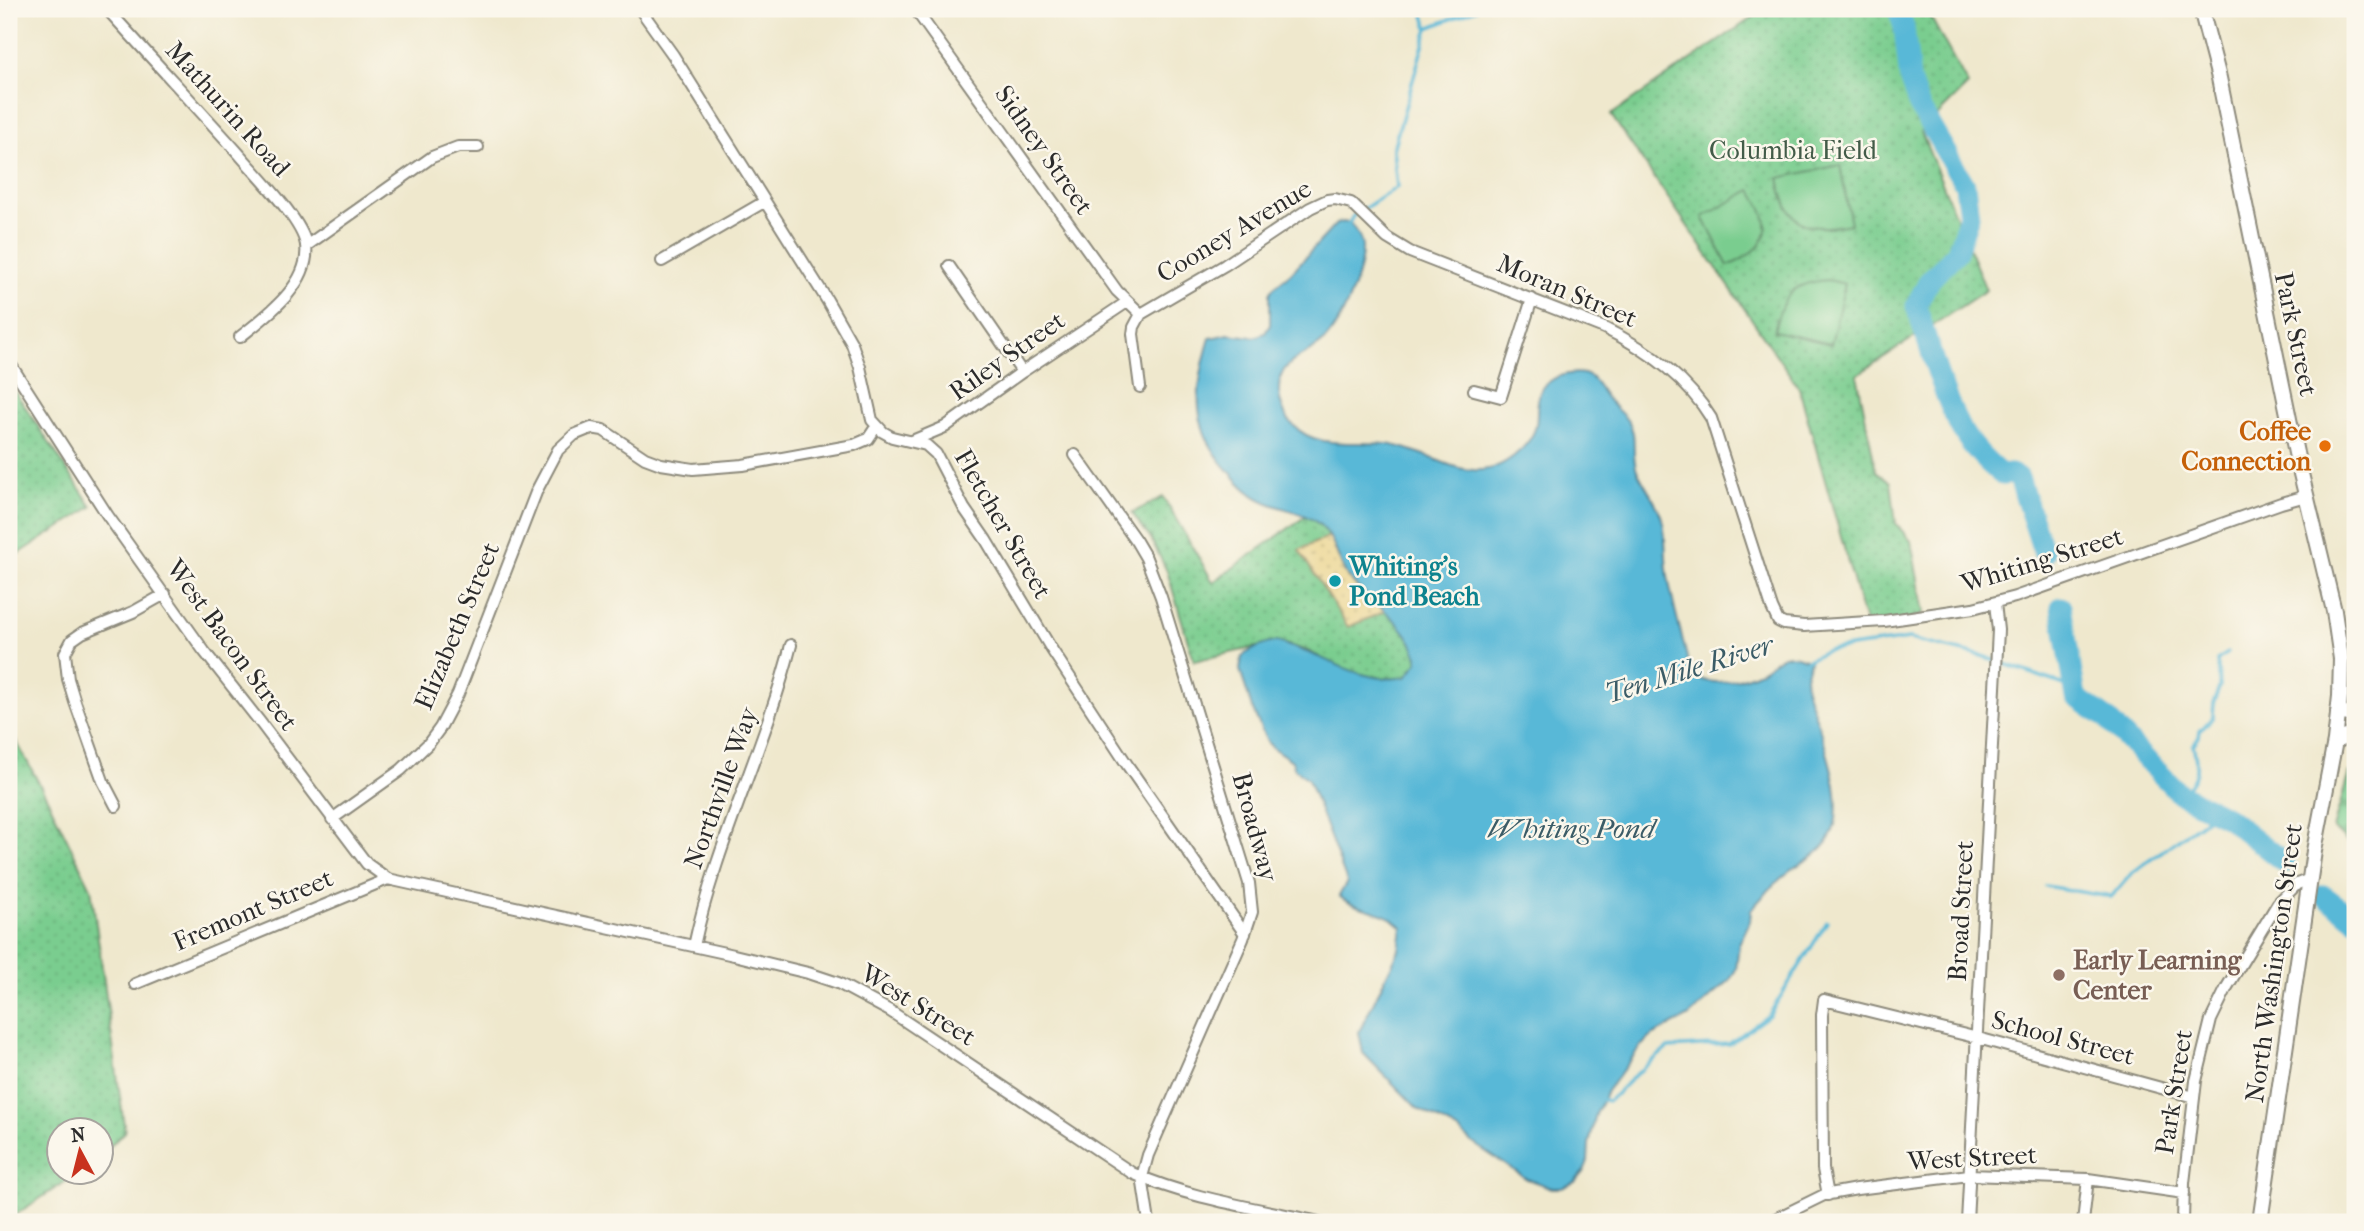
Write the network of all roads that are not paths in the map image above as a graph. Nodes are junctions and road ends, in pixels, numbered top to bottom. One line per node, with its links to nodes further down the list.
1 (107, 9): 7 (street, Mathurin Road)
2 (640, 9): 6 (street)
3 (915, 9): 12 (street, Sidney Street)
4 (2201, 9): 22 (main road, Park Street)
5 (478, 147): 7 (street)
6 (764, 202): 9 (street); 19 (street)
7 (306, 246): 14 (street)
8 (1410, 252): 11 (street, Moran Street); 13 (street, Cooney Avenue)
9 (662, 261)
10 (949, 266): 16 (street)
11 (1532, 299): 18 (street); 25 (street, Moran Street)
12 (1127, 302): 13 (street, Sidney Street); 16 (street, Riley Street)
13 (1141, 314): 17 (street, Cooney Avenue)
14 (240, 337)
15 (9, 362): 23 (street, West Bacon Street)
16 (1022, 372): 20 (street, Riley Street)
17 (1140, 387)
18 (1474, 390)
19 (876, 426): 20 (street, Fletcher Street); 32 (street, Elizabeth Street)
20 (911, 442): 36 (street, Fletcher Street)
21 (1075, 455): 36 (street, Broadway)
22 (2306, 496): 24 (street, Whiting Street); 27 (main road, Park Street)
23 (165, 594): 31 (street); 32 (street, West Bacon Street)
24 (1995, 603): 25 (street, Whiting Street); 39 (street, Broad Street)
25 (1784, 624)
26 (791, 645): 37 (street, Northville Way)
27 (2338, 712): 28 (main road); 30 (main road, North Washington Street)
28 (2355, 715)
29 (2355, 734): 30 (main road)
30 (2335, 741): 34 (main road, North Washington Street)
31 (116, 806)
32 (332, 819): 33 (street, West Bacon Street)
33 (388, 879): 35 (street, West Bacon Street); 38 (street, Fremont Street)
34 (2310, 879): 40 (street, Park Street); 52 (main road, North Washington Street)
35 (464, 895): 37 (street, West Street)
36 (1245, 934): 42 (street, Broadway)
37 (694, 946): 42 (street, West Street)
38 (135, 984)
39 (1978, 1038): 40 (street, School Street); 41 (street, Broad Street); 45 (street, School Street)
40 (2194, 1097): 44 (street, Park Street)
41 (1969, 1175): 43 (street, West Street); 45 (street, West Street); 49 (street, Broad Street)
42 (1142, 1177): 46 (street, Broadway); 47 (street, West Street)
43 (2088, 1179): 44 (street, West Street); 50 (street)
44 (2184, 1193): 51 (street, Park Street)
45 (1828, 1195): 48 (street, West Street)
46 (1149, 1222)
47 (1319, 1222)
48 (1769, 1222)
49 (1967, 1222)
50 (2083, 1222)
51 (2183, 1222)
52 (2260, 1222)

